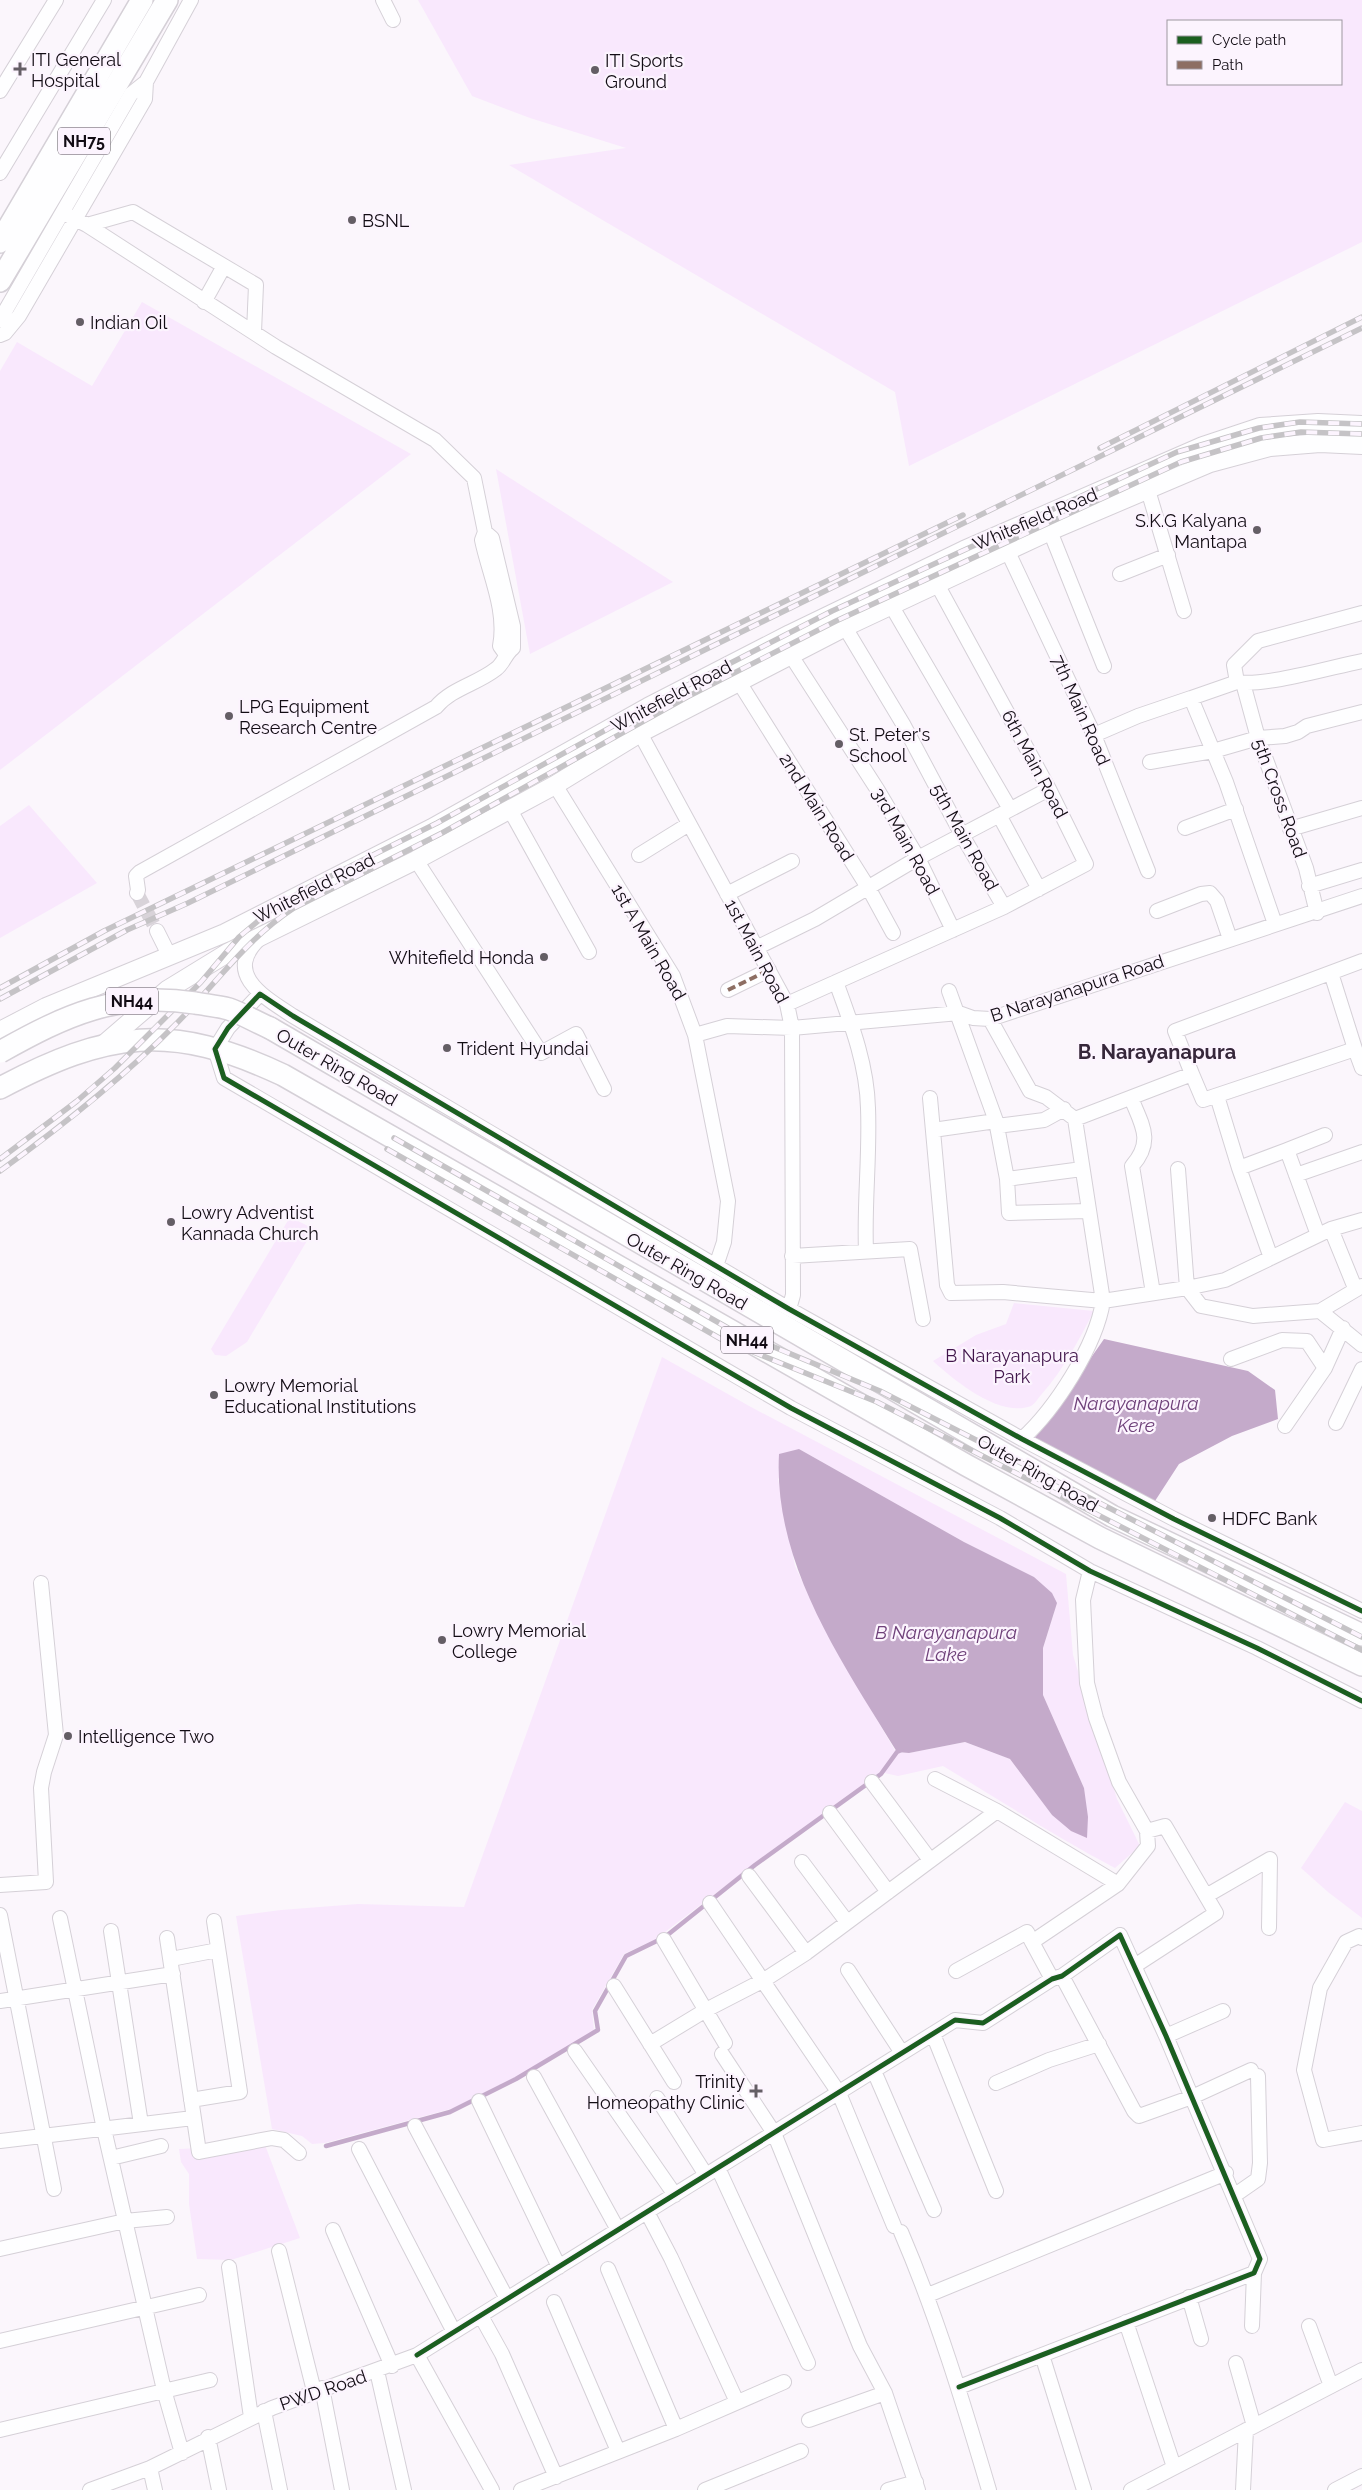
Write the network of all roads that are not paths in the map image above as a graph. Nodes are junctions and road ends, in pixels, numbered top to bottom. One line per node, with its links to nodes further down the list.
1 (56, 0): 8 (street)
2 (104, 0): 9 (street)
3 (142, 0): 11 (highway, NH75)
4 (167, 0): 13 (highway, NH75)
5 (191, 0): 10 (street)
6 (383, 0): 7 (street)
7 (393, 20)
8 (0, 91)
9 (0, 173)
10 (75, 219): 12 (street); 14 (street); 15 (street); 17 (street)
11 (0, 242)
12 (224, 266): 14 (street); 16 (street)
13 (0, 281)
14 (204, 302): 16 (street)
15 (0, 320)
16 (254, 332): 36 (street)
17 (0, 335)
18 (1362, 425): 20 (main road, Whitefield Road)
19 (1362, 445): 20 (main road, Whitefield Road)
20 (1145, 480): 21 (main road, Whitefield Road); 23 (street); 28 (main road, Whitefield Road)
21 (1050, 531): 22 (main road, Whitefield Road); 33 (street)
22 (1008, 552): 25 (main road, Whitefield Road); 40 (street, 7th Main Road)
23 (1168, 555): 24 (street); 27 (street)
24 (1120, 574)
25 (937, 584): 26 (main road, Whitefield Road); 45 (street, 6th Main Road)
26 (891, 606): 30 (main road, Whitefield Road); 49 (street)
27 (1184, 611)
28 (836, 612): 30 (street, 5th Main Road); 76 (main road, Whitefield Road)
29 (1362, 613): 35 (street)
30 (845, 627): 31 (main road, Whitefield Road); 53 (street, 5th Main Road)
31 (790, 654): 34 (main road, Whitefield Road); 55 (street, 3rd Main Road)
32 (1362, 661): 35 (street)
33 (1104, 666)
34 (739, 682): 39 (main road, Whitefield Road); 61 (street, 2nd Main Road)
35 (1240, 682): 37 (street); 41 (street, 5th Cross Road)
36 (444, 697): 36 (street)
37 (1191, 698): 40 (street); 42 (street)
38 (1362, 712): 41 (street)
39 (640, 733): 44 (main road, Whitefield Road); 50 (street, 1st Main Road)
40 (1094, 735): 59 (street, 7th Main Road)
41 (1258, 738): 42 (street); 52 (street, 5th Cross Road)
42 (1213, 751): 43 (street); 48 (street)
43 (1150, 762)
44 (555, 785): 46 (main road, Whitefield Road); 91 (street, 1st A Main Road)
45 (1049, 789): 49 (street); 62 (street, 6th Main Road)
46 (509, 808): 56 (main road, Whitefield Road); 75 (street)
47 (1362, 808): 52 (street)
48 (1236, 809): 51 (street); 68 (street)
49 (1005, 812): 53 (street); 62 (street)
50 (689, 824): 54 (street); 63 (street, 1st Main Road)
51 (1185, 828)
52 (1290, 829): 60 (street, 5th Cross Road)
53 (962, 835): 55 (street); 65 (street, 5th Main Road)
54 (639, 855)
55 (918, 858): 61 (street); 69 (street, 3rd Main Road)
56 (416, 860): 72 (main road, Whitefield Road); 99 (street)
57 (792, 861): 63 (street)
58 (1362, 870): 60 (street)
59 (1148, 871)
60 (1309, 886): 67 (street, 5th Cross Road)
61 (869, 889): 71 (street, 2nd Main Road); 74 (street)
62 (1039, 889): 65 (street, 6th Main Road)
63 (727, 894): 74 (street, 1st Main Road)
64 (1362, 896): 67 (street, B Narayanapura Road)
65 (1004, 906): 69 (street, 6th Main Road)
66 (1157, 911): 73 (street)
67 (1317, 913): 68 (street, B Narayanapura Road)
68 (1275, 924): 73 (street, B Narayanapura Road)
69 (953, 930): 80 (street, 6th Main Road)
70 (157, 931): 76 (street)
71 (893, 933)
72 (264, 934): 83 (street); 92 (main road, Whitefield Road)
73 (1230, 939): 86 (street, B Narayanapura Road)
74 (756, 948): 78 (street, 1st Main Road)
75 (589, 952)
76 (169, 955): 89 (main road, Whitefield Road)
77 (1362, 961): 79 (street)
78 (768, 970): 81 (street); 84 (street, 1st Main Road)
79 (1331, 973): 90 (street); 97 (street)
80 (836, 982): 84 (street, 6th Main Road); 87 (street)
81 (728, 990)
82 (949, 991): 85 (street)
83 (260, 994): 93 (street); 122 (street)
84 (788, 1004): 88 (street, 1st Main Road)
85 (959, 1013): 86 (street, B Narayanapura Road); 87 (street, B Narayanapura Road); 105 (street)
86 (990, 1019): 103 (street)
87 (851, 1022): 88 (street, B Narayanapura Road); 119 (street)
88 (792, 1028): 91 (street, B Narayanapura Road); 120 (street, 1st Main Road)
89 (0, 1031)
90 (1357, 1032): 94 (street)
91 (695, 1035): 122 (street, 1st A Main Road)
92 (103, 1045): 93 (highway, Outer Ring Road / NH44); 98 (highway, Outer Ring Road / NH44)
93 (215, 1049): 138 (street); 142 (highway, Outer Ring Road / NH44)
94 (1355, 1049): 96 (street); 100 (street)
95 (0, 1052): 141 (highway, Outer Ring Road / NH44, bridge)
96 (1362, 1068)
97 (1192, 1074): 100 (street); 102 (street)
98 (0, 1088)
99 (604, 1089)
100 (1217, 1096): 110 (street)
101 (930, 1098): 106 (street)
102 (1131, 1098): 104 (street); 125 (street)
103 (1064, 1109): 104 (street); 105 (street)
104 (1075, 1119): 111 (street)
105 (997, 1123): 106 (street); 114 (street)
106 (933, 1130): 126 (street)
107 (1325, 1135): 108 (street)
108 (1287, 1150): 110 (street); 113 (street)
109 (1362, 1152): 113 (street)
110 (1239, 1168): 121 (street)
111 (1082, 1169): 114 (street); 115 (street)
112 (1178, 1169): 124 (street)
113 (1296, 1175): 118 (street)
114 (1007, 1178): 115 (street)
115 (1088, 1211): 126 (street)
116 (1362, 1220): 117 (street)
117 (1332, 1229): 118 (street); 123 (street)
118 (1318, 1235): 121 (street)
119 (866, 1251): 120 (street); 129 (street)
120 (792, 1256): 127 (street, 1st Main Road)
121 (1271, 1258): 124 (street)
122 (716, 1266): 127 (street)
123 (1359, 1287): 128 (street)
124 (1187, 1288): 125 (street); 128 (street)
125 (1153, 1293): 126 (street)
126 (1102, 1301): 137 (street)
127 (789, 1309): 137 (street)
128 (1320, 1311): 130 (street)
129 (923, 1319)
130 (1343, 1328): 131 (street); 133 (street)
131 (1362, 1345)
132 (1230, 1359): 133 (street)
133 (1324, 1368): 136 (street)
134 (1362, 1369): 135 (street)
135 (1336, 1423)
136 (1284, 1426)
137 (1022, 1439): 140 (street)
138 (1090, 1571): 143 (street); 148 (street)
139 (41, 1583): 153 (street)
140 (1362, 1611)
141 (1362, 1635)
142 (1362, 1665)
143 (1362, 1701)
144 (935, 1779): 146 (street)
145 (872, 1782): 149 (street)
146 (997, 1811): 149 (street); 152 (street)
147 (830, 1813): 154 (street)
148 (1146, 1831): 152 (street); 155 (street)
149 (930, 1860): 154 (street)
150 (802, 1862): 160 (street)
151 (749, 1876): 168 (street)
152 (1118, 1884): 166 (street)
153 (0, 1885)
154 (888, 1892): 160 (street)
155 (1206, 1896): 161 (street); 170 (street)
156 (710, 1903): 175 (street)
157 (0, 1915): 179 (street)
158 (60, 1918): 178 (street)
159 (214, 1922): 167 (street)
160 (847, 1922): 168 (street)
161 (1269, 1928)
162 (111, 1931): 176 (street)
163 (167, 1938): 169 (street)
164 (1362, 1938): 203 (street)
165 (664, 1940): 181 (street)
166 (1032, 1942): 172 (street); 174 (street)
167 (218, 1950): 169 (street); 196 (street)
168 (806, 1954): 175 (street)
169 (171, 1960): 173 (street)
170 (1136, 1965): 174 (street, PWD Road); 184 (street)
171 (848, 1970): 188 (street)
172 (956, 1971)
173 (173, 1974): 176 (street); 196 (street)
174 (1057, 1978): 183 (street, PWD Road); 186 (street)
175 (764, 1980): 181 (street); 193 (street)
176 (119, 1982): 178 (street); 199 (street)
177 (614, 1986): 185 (street)
178 (74, 1989): 179 (street); 201 (street)
179 (15, 1998): 180 (street); 204 (street)
180 (0, 2001)
181 (706, 2010): 185 (street); 202 (street)
182 (1223, 2011): 184 (street)
183 (933, 2034): 188 (street, PWD Road); 214 (street)
184 (1166, 2036): 194 (street)
185 (650, 2044): 191 (street)
186 (1099, 2044): 192 (street); 194 (street)
187 (575, 2051): 215 (street)
188 (902, 2053): 189 (street, PWD Road)
189 (874, 2071): 193 (street, PWD Road); 217 (street)
190 (534, 2077): 222 (street)
191 (674, 2082)
192 (996, 2083)
193 (839, 2092): 202 (street, PWD Road); 230 (street)
194 (1192, 2096): 211 (street); 216 (street)
195 (657, 2098): 212 (street)
196 (191, 2100): 198 (street)
197 (479, 2101): 226 (street)
198 (193, 2118): 199 (street); 208 (street)
199 (140, 2124): 201 (street)
200 (415, 2126): 232 (street)
201 (104, 2129): 204 (street); 209 (street)
202 (774, 2133): 210 (street, PWD Road); 255 (street)
203 (1362, 2133)
204 (43, 2136): 205 (street); 213 (street)
205 (0, 2141)
206 (161, 2146): 209 (street)
207 (359, 2149): 239 (street)
208 (299, 2153)
209 (111, 2158): 220 (street)
210 (718, 2168): 212 (street, PWD Road); 244 (street)
211 (1226, 2173): 216 (street); 230 (street)
212 (706, 2175): 215 (street, PWD Road)
213 (54, 2189)
214 (996, 2191)
215 (675, 2195): 218 (street, PWD Road)
216 (1235, 2195): 228 (street)
217 (934, 2210)
218 (647, 2212): 222 (street, PWD Road); 256 (street)
219 (167, 2218): 220 (street)
220 (125, 2221): 223 (street); 234 (street)
221 (333, 2230): 246 (street)
222 (618, 2230): 226 (street, PWD Road)
223 (0, 2250)
224 (279, 2251): 254 (street)
225 (229, 2267): 258 (street)
226 (559, 2267): 232 (street, PWD Road)
227 (608, 2269): 261 (street)
228 (1254, 2272): 231 (street); 237 (street)
229 (199, 2295): 234 (street)
230 (928, 2295): 252 (street)
231 (1189, 2298): 236 (street); 240 (street)
232 (507, 2299): 235 (street, PWD Road)
233 (554, 2302): 264 (street)
234 (145, 2306): 241 (street); 253 (street)
235 (481, 2316): 239 (street, PWD Road); 270 (street)
236 (1126, 2322): 242 (street); 267 (street)
237 (1252, 2326)
238 (1309, 2326): 251 (street)
239 (454, 2332): 243 (street, PWD Road)
240 (1201, 2339)
241 (0, 2341)
242 (1042, 2355): 252 (street); 283 (street)
243 (416, 2356): 246 (street, PWD Road); 278 (street)
244 (808, 2363)
245 (1236, 2363): 260 (street)
246 (392, 2366): 248 (street, PWD Road)
247 (1362, 2370): 251 (street)
248 (377, 2371): 254 (street, PWD Road); 277 (street)
249 (210, 2380): 253 (street)
250 (784, 2382): 256 (street)
251 (1332, 2386): 260 (street)
252 (959, 2387): 282 (street)
253 (164, 2390): 262 (street); 266 (street)
254 (318, 2390): 257 (street, PWD Road); 276 (street)
255 (885, 2393): 259 (street); 271 (street)
256 (737, 2402): 261 (street)
257 (264, 2411): 258 (street, PWD Road); 275 (street)
258 (251, 2417): 263 (street, PWD Road)
259 (809, 2420)
260 (1250, 2428): 267 (street); 285 (street)
261 (676, 2429): 264 (street)
262 (0, 2430)
263 (208, 2437): 266 (street, PWD Road); 274 (street)
264 (618, 2451): 270 (street)
265 (801, 2451): 280 (street)
266 (182, 2453): 268 (street, PWD Road)
267 (1174, 2467): 284 (street)
268 (150, 2468): 272 (street, PWD Road); 273 (street)
269 (1362, 2476): 286 (street)
270 (556, 2477): 279 (street)
271 (917, 2486): 281 (street)
272 (90, 2490)
273 (155, 2490)
274 (219, 2490)
275 (280, 2490)
276 (342, 2490)
277 (404, 2490)
278 (492, 2490)
279 (521, 2490)
280 (705, 2490)
281 (888, 2490)
282 (989, 2490)
283 (1084, 2490)
284 (1130, 2490)
285 (1243, 2490)
286 (1335, 2490)

